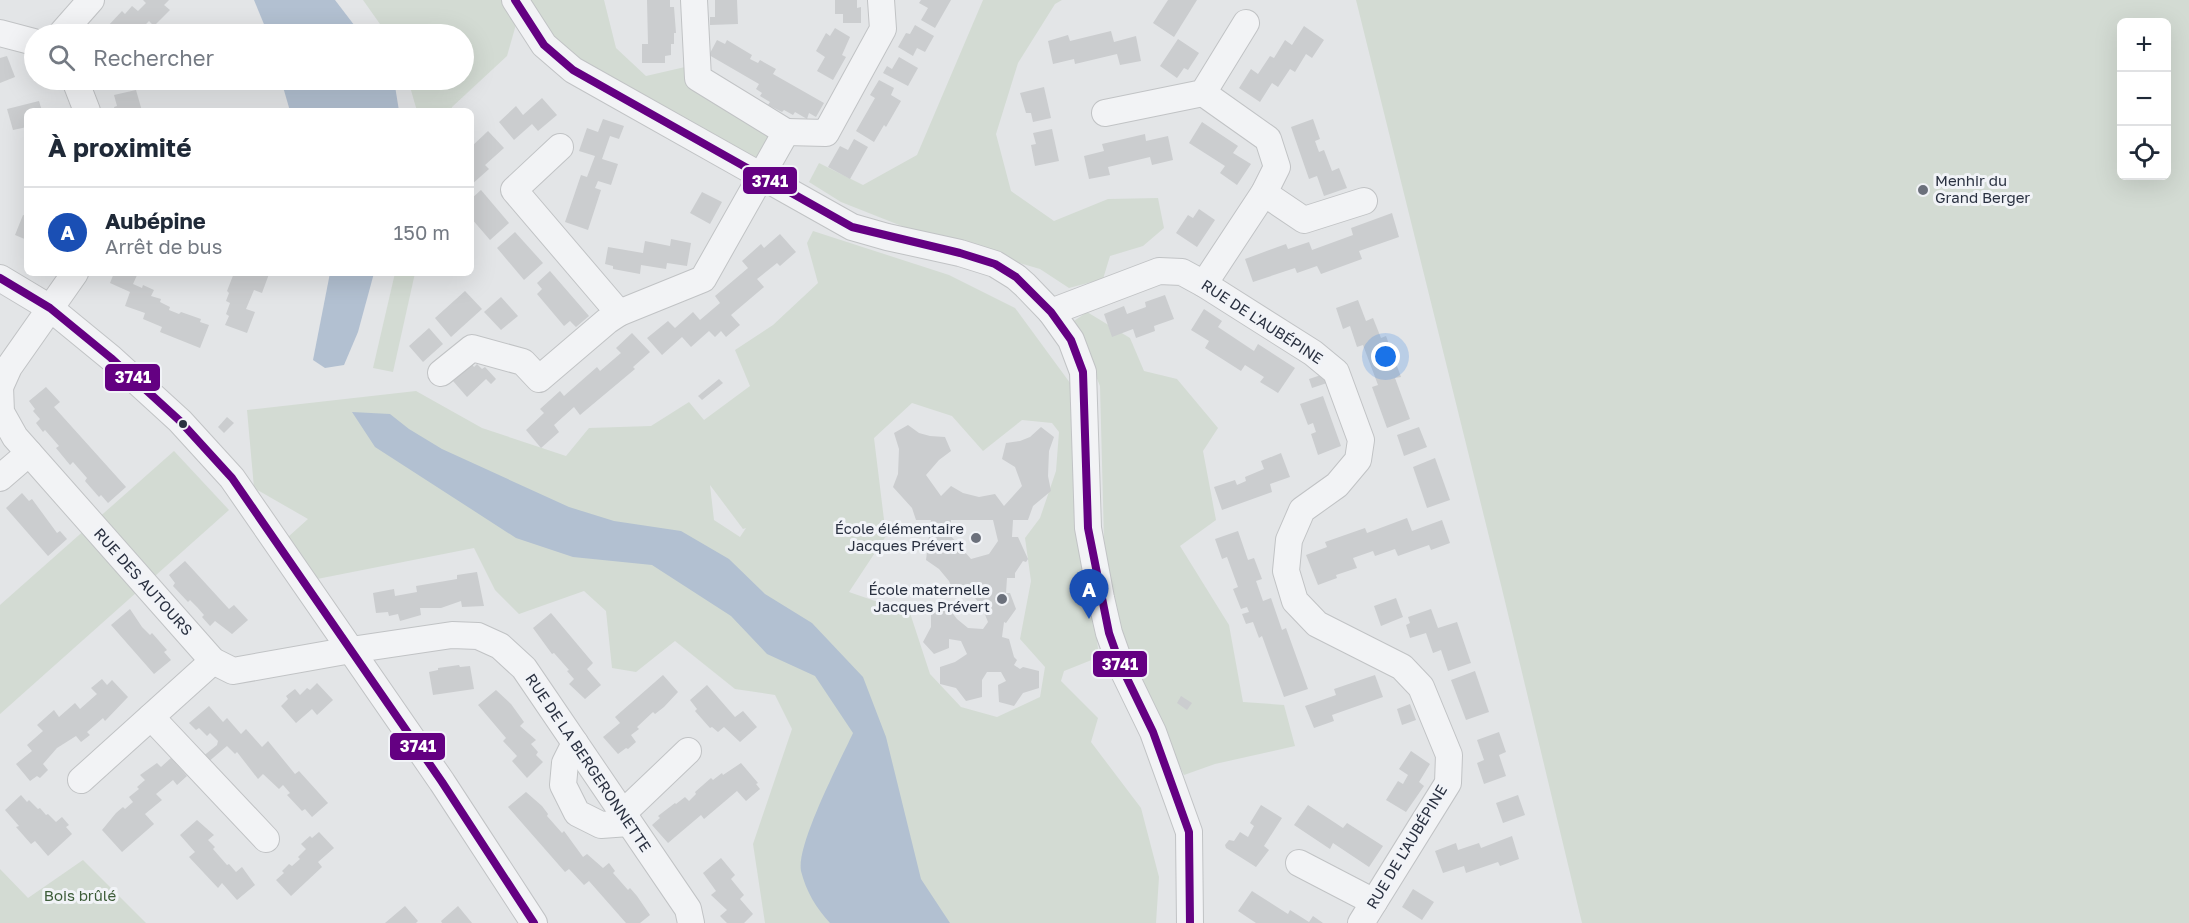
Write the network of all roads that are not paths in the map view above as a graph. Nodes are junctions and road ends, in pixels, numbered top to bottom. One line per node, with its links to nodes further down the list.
1 (91, 0): 6 (street)
2 (515, 0): 15 (street)
3 (693, 0): 13 (street)
4 (881, 0): 13 (street)
5 (1246, 23): 10 (street)
6 (71, 24)
7 (0, 33): 8 (street)
8 (24, 39)
9 (79, 90): 11 (street)
10 (1203, 93): 12 (street); 16 (street)
11 (86, 108)
12 (1105, 113)
13 (786, 132): 15 (street)
14 (560, 147): 23 (street)
15 (763, 176): 22 (street); 23 (street)
16 (1264, 193): 17 (street); 20 (street)
17 (1364, 201)
18 (73, 276): 21 (street, RUE DES AUTOURS)
19 (0, 278): 21 (street)
20 (1204, 284): 22 (street, RUE DE L'AUBÉPINE); 37 (street, RUE DE L'AUBÉPINE)
21 (50, 308): 25 (street, RUE DES AUTOURS); 28 (street)
22 (1051, 312): 40 (street)
23 (619, 313): 24 (street)
24 (441, 373)
25 (0, 387): 26 (street, RUE DES AUTOURS)
26 (29, 453): 27 (street); 29 (street, RUE DES AUTOURS)
27 (0, 478)
28 (351, 650): 29 (street); 31 (street, RUE DE LA BERGERONNETTE); 38 (street)
29 (213, 661): 30 (street)
30 (151, 717): 33 (street); 35 (street)
31 (575, 743): 34 (street, RUE DE LA BERGERONNETTE); 34 (street)
32 (688, 751): 34 (street)
33 (81, 780)
34 (626, 818): 39 (street, RUE DE LA BERGERONNETTE)
35 (266, 839)
36 (1299, 863): 37 (street)
37 (1367, 913)
38 (534, 923)
39 (691, 923)
40 (1191, 923)

